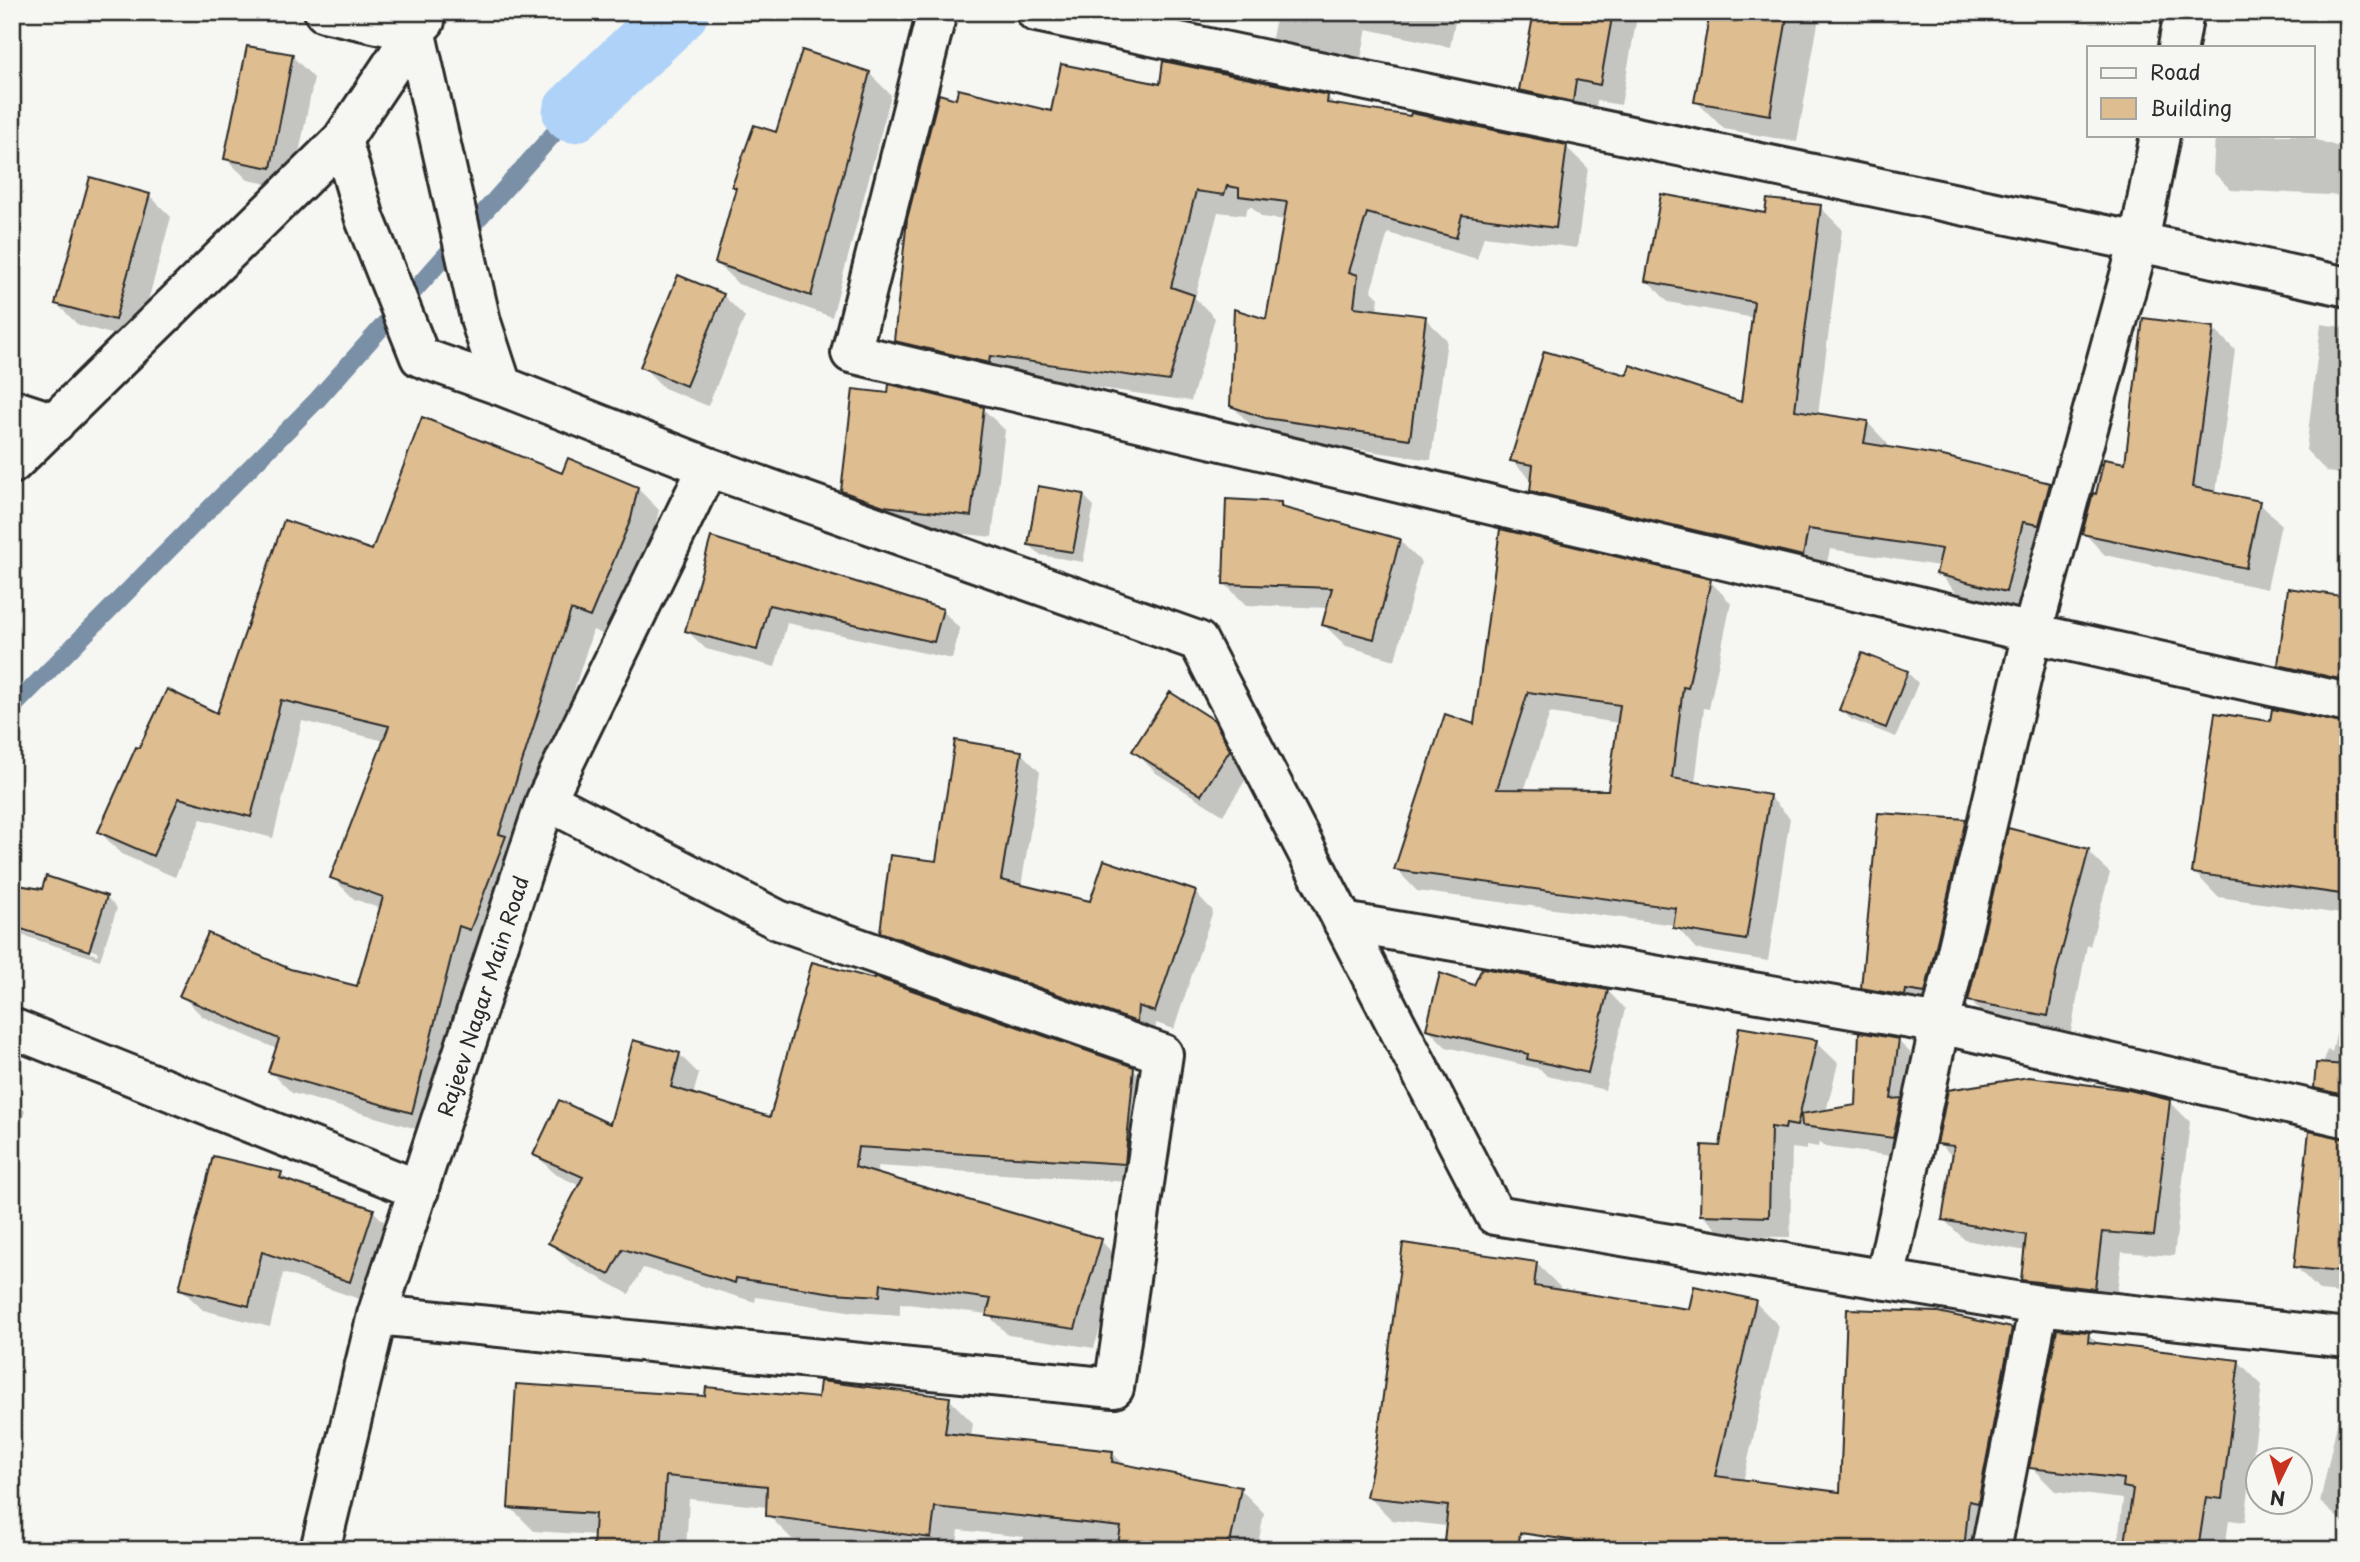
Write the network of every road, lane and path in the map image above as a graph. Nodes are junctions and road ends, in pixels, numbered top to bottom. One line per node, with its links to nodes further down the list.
1 (324, 12): 5 (street)
2 (937, 12): 16 (street)
3 (1036, 12): 9 (street)
4 (2185, 12): 6 (street)
5 (419, 19): 8 (street); 11 (street)
6 (2178, 46)
7 (2160, 136): 9 (street)
8 (342, 140): 11 (street); 13 (street)
9 (2139, 242): 10 (street); 16 (street)
10 (2348, 287)
11 (502, 386): 15 (street)
12 (12, 409): 13 (street)
13 (55, 423): 14 (street)
14 (12, 464)
15 (708, 467): 18 (street, Rajeev Nagar Main Road); 19 (street)
16 (2032, 634): 17 (street); 20 (street)
17 (2348, 703)
18 (546, 800): 23 (street, Rajeev Nagar Main Road); 26 (street)
19 (1343, 922): 20 (street); 24 (street)
20 (1940, 1024): 22 (street); 24 (street)
21 (12, 1028): 23 (street)
22 (2348, 1118)
23 (419, 1190): 26 (street, Rajeev Nagar Main Road)
24 (1885, 1280): 25 (street)
25 (2039, 1305): 27 (street); 29 (street)
26 (377, 1315): 28 (street, Rajeev Nagar Main Road)
27 (2348, 1338)
28 (320, 1550)
29 (1991, 1550)

